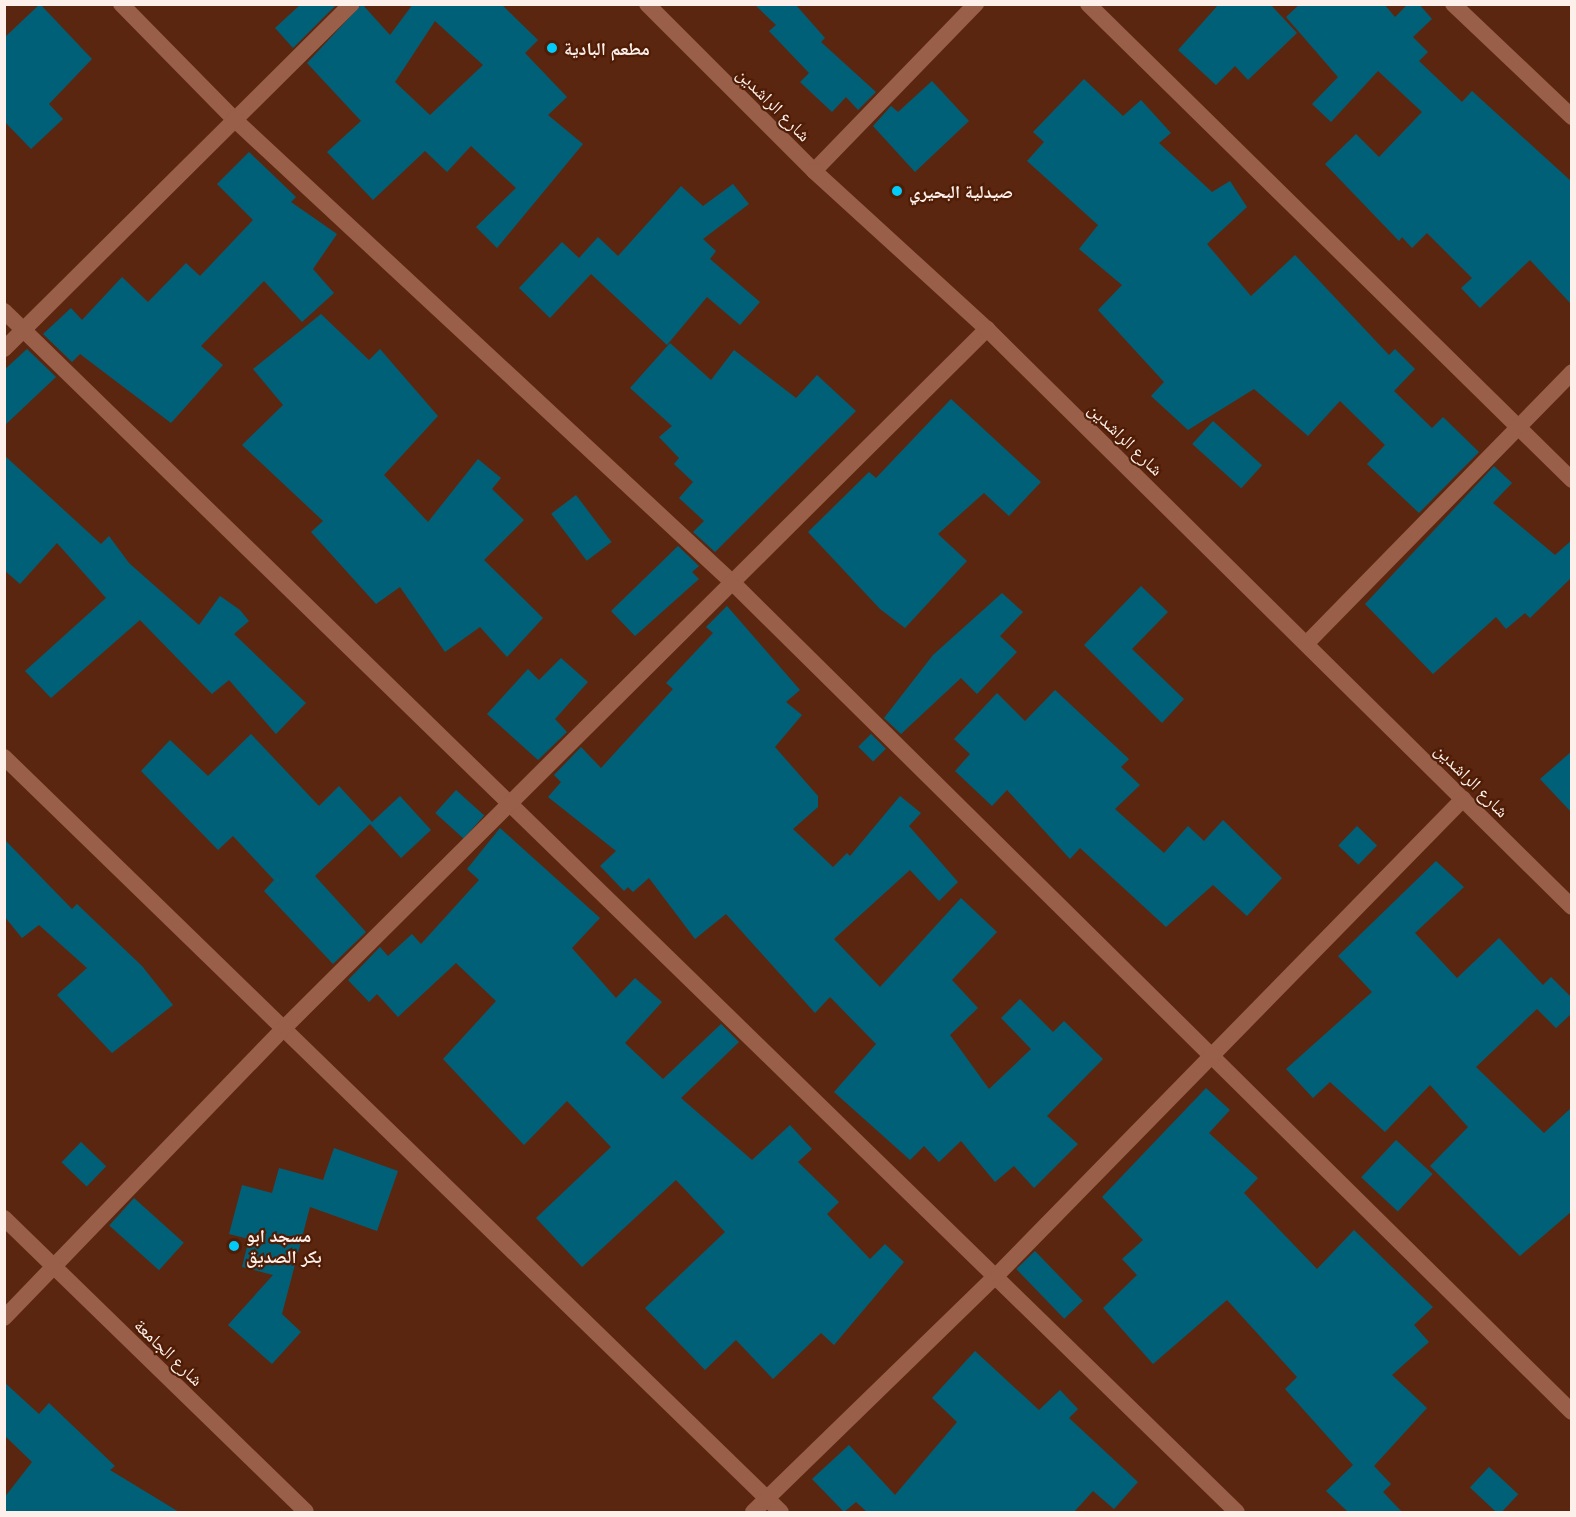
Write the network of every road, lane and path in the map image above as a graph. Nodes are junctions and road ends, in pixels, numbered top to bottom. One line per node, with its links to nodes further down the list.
1 (121, 4): 8 (street)
2 (352, 4): 8 (street)
3 (647, 4): 9 (street, شارع الراشدين)
4 (976, 4): 9 (street)
5 (1088, 4): 15 (street)
6 (1453, 4): 7 (street)
7 (1572, 117)
8 (234, 119): 11 (street); 17 (street)
9 (814, 171): 12 (street, شارع الراشدين)
10 (4, 311): 11 (street)
11 (23, 330): 13 (street); 21 (street)
12 (987, 330): 17 (street); 18 (street, شارع الراشدين)
13 (4, 349)
14 (1572, 372): 15 (street)
15 (1518, 426): 16 (street); 18 (street)
16 (1572, 480)
17 (733, 583): 21 (street); 24 (street)
18 (1307, 643): 20 (street, شارع الراشدين)
19 (4, 757): 23 (street)
20 (1463, 799): 22 (street, شارع الراشدين); 24 (street)
21 (510, 806): 23 (street); 27 (street)
22 (1572, 907)
23 (286, 1026): 26 (street); 30 (street)
24 (1213, 1055): 27 (street); 29 (street)
25 (4, 1218): 26 (street, شارع الجامعة)
26 (54, 1267): 28 (street); 31 (street, شارع الجامعة)
27 (998, 1274): 30 (street); 34 (street)
28 (4, 1318)
29 (1572, 1412)
30 (767, 1499): 32 (street); 33 (street)
31 (306, 1512)
32 (753, 1512)
33 (781, 1512)
34 (1237, 1512)

